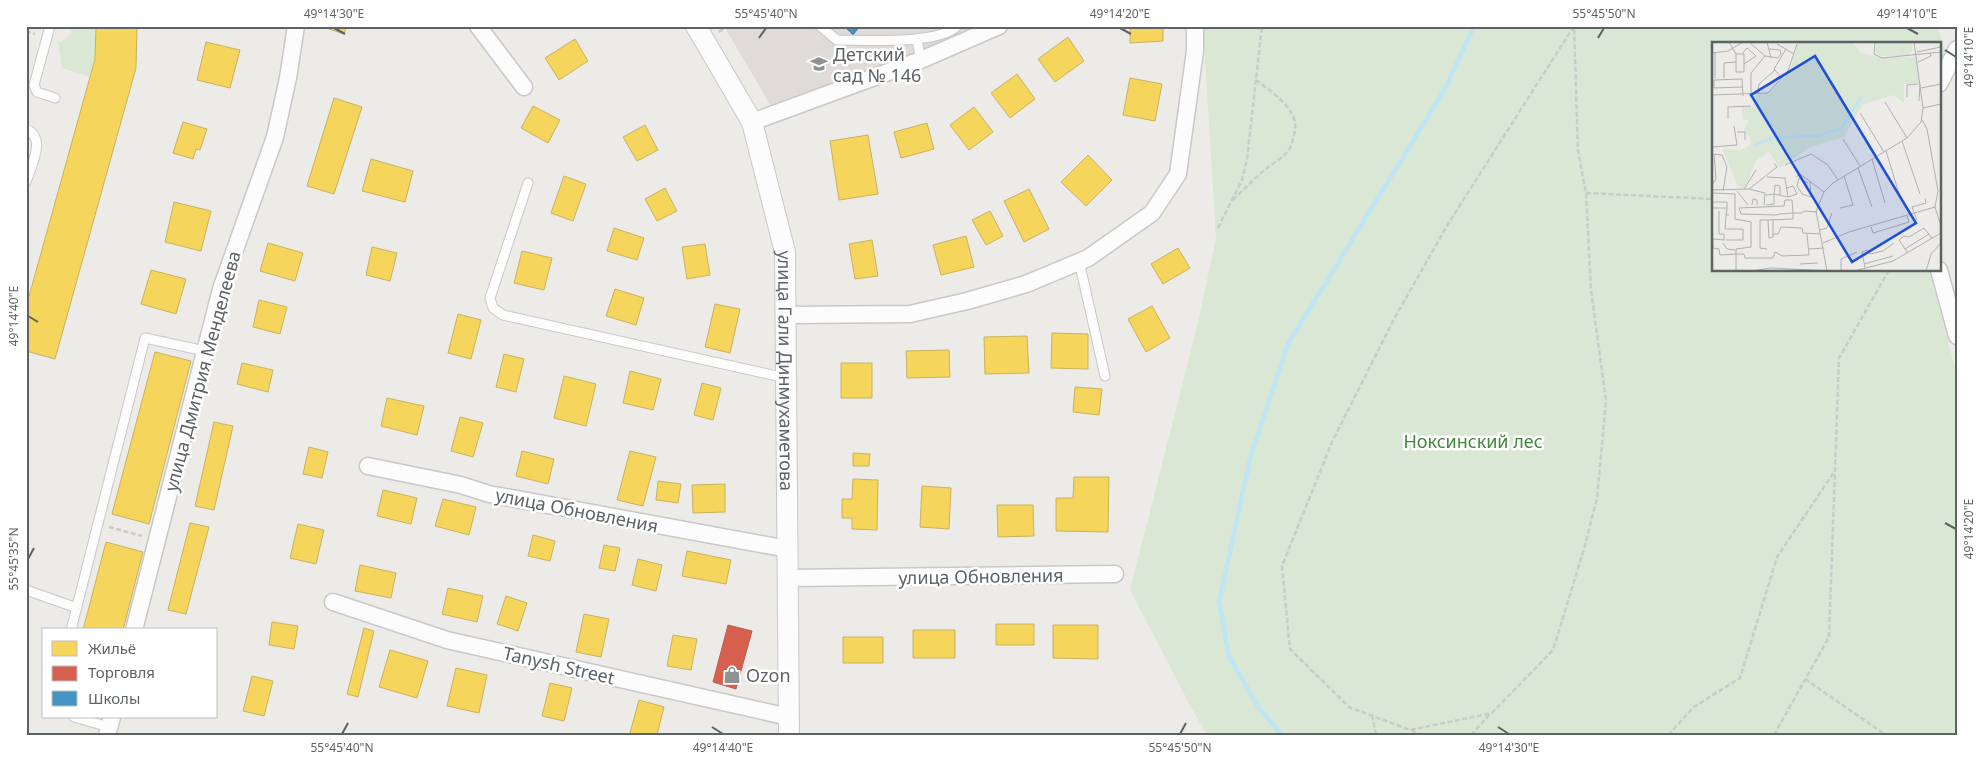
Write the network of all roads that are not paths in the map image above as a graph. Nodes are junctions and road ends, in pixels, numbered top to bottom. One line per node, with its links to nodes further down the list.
1 (50, 26): 15 (lane)
2 (296, 26): 24 (street, улица Дмитрия Менделеева)
3 (478, 26): 14 (street)
4 (696, 26): 16 (street, улица Гали Динмухаметова)
5 (820, 26): 9 (lane)
6 (957, 26): 9 (lane)
7 (999, 26): 11 (street)
8 (1195, 26): 20 (street)
9 (917, 40): 11 (lane)
10 (1957, 50): 12 (street)
11 (921, 60): 16 (street)
12 (1952, 70): 13 (street)
13 (1940, 83)
14 (524, 87)
15 (56, 98)
16 (752, 122): 22 (street, улица Гали Динмухаметова)
17 (26, 129): 18 (lane)
18 (26, 182)
19 (528, 183): 26 (lane)
20 (1079, 262): 22 (street); 25 (lane)
21 (1939, 271): 23 (street)
22 (786, 315): 26 (street, улица Гали Динмухаметова)
23 (1957, 336)
24 (205, 351): 33 (lane); 35 (street, улица Дмитрия Менделеева)
25 (1105, 376)
26 (786, 378): 28 (street, улица Гали Динмухаметова)
27 (368, 466): 28 (street, улица Обновления)
28 (788, 549): 30 (street, улица Гали Динмухаметова)
29 (1115, 574): 30 (street, улица Обновления)
30 (788, 578): 38 (street, улица Гали Динмухаметова)
31 (26, 590): 33 (lane)
32 (333, 602): 38 (street, Tanysh Street)
33 (77, 608): 34 (lane)
34 (72, 628)
35 (135, 628)
36 (78, 718): 37 (lane)
37 (109, 726)
38 (789, 726)

